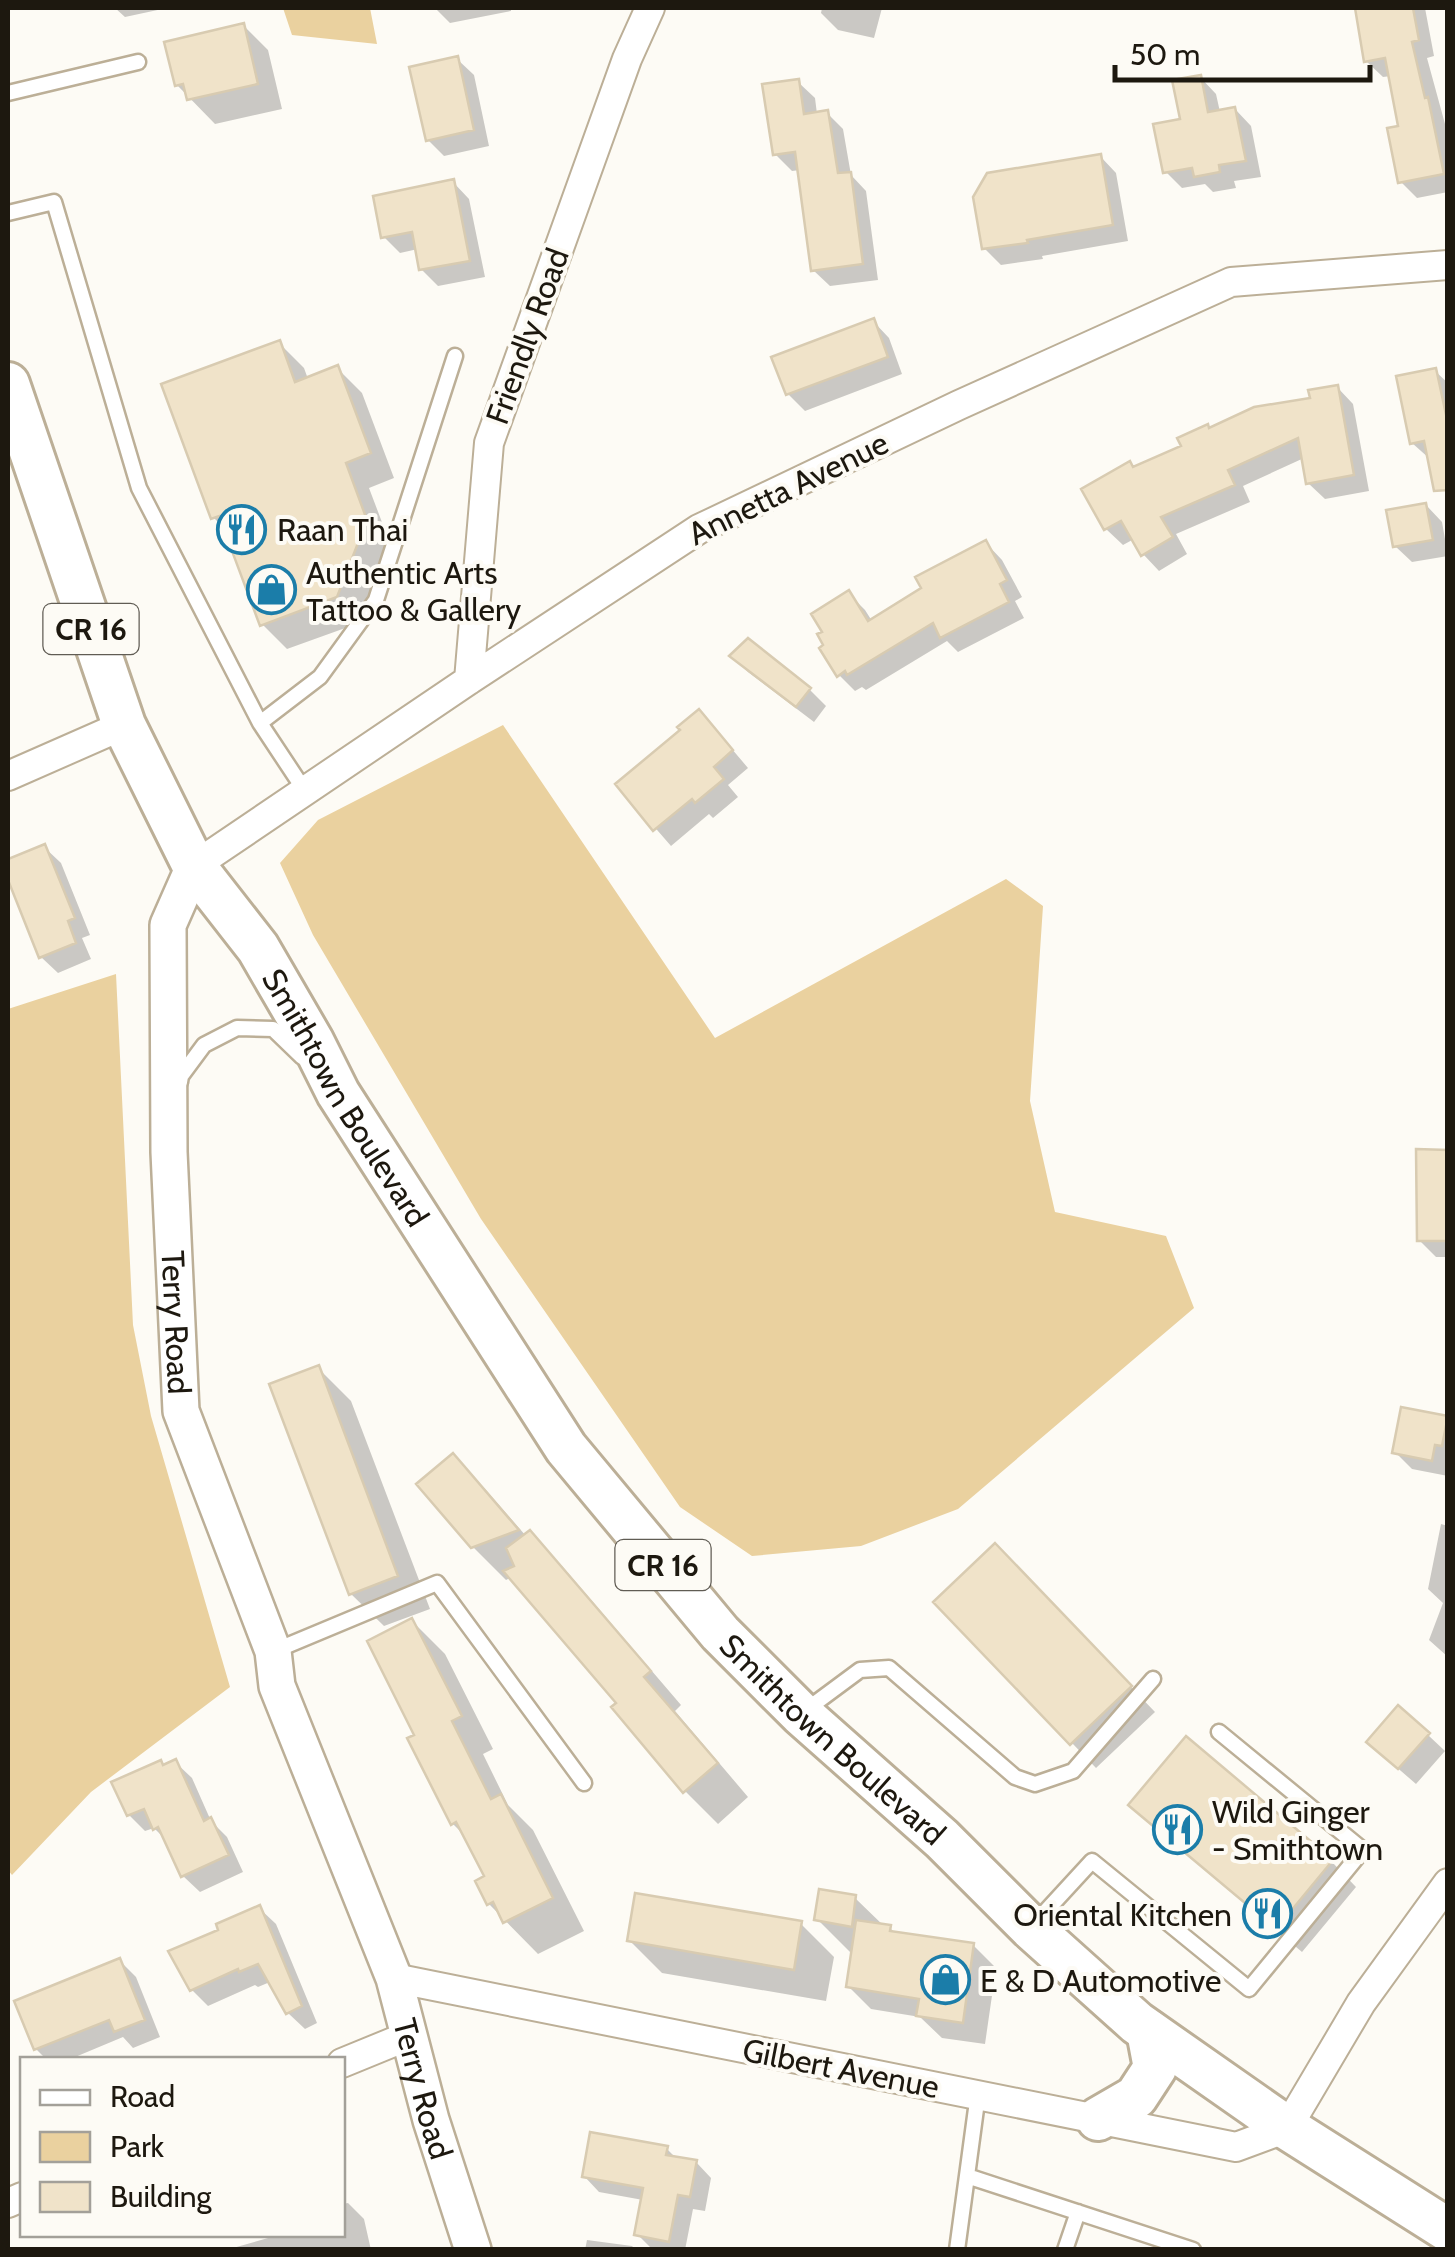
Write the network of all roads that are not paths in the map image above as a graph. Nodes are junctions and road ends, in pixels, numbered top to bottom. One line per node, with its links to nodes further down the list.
1 (650, 8): 8 (street, Friendly Road)
2 (138, 62): 3 (lane)
3 (8, 93)
4 (8, 213): 9 (lane)
5 (1448, 265): 8 (street, Annetta Avenue)
6 (456, 356): 9 (lane)
7 (8, 384): 10 (main road, CR 16)
8 (468, 680): 12 (street, Annetta Avenue)
9 (260, 723): 12 (lane)
10 (124, 725): 11 (street); 13 (main road, CR 16)
11 (8, 776)
12 (304, 791): 13 (street, Annetta Avenue)
13 (194, 866): 14 (main road, Smithtown Boulevard / CR 16); 15 (street, Terry Road)
14 (338, 1093): 15 (lane); 18 (main road, Smithtown Boulevard / CR 16)
15 (168, 1152): 16 (street, Terry Road)
16 (273, 1651): 20 (lane); 23 (street, Terry Road)
17 (1152, 1680): 18 (lane)
18 (802, 1714): 22 (main road, Smithtown Boulevard / CR 16)
19 (1219, 1732): 22 (lane)
20 (584, 1784)
21 (1448, 1884): 29 (street)
22 (1031, 1928): 24 (main road, Smithtown Boulevard / CR 16)
23 (394, 1978): 25 (street, Terry Road); 27 (street, Gilbert Avenue)
24 (1148, 2031): 28 (main road); 29 (main road, Smithtown Boulevard / CR 16)
25 (408, 2036): 26 (street); 33 (street, Terry Road)
26 (345, 2063)
27 (978, 2094): 28 (street, Gilbert Avenue); 30 (lane)
28 (1098, 2118): 29 (street, Gilbert Avenue)
29 (1287, 2128): 32 (main road, Smithtown Boulevard / CR 16)
30 (967, 2176): 31 (lane); 34 (lane)
31 (1078, 2212): 35 (lane); 36 (lane)
32 (1448, 2230)
33 (473, 2250)
34 (957, 2250)
35 (1065, 2250)
36 (1193, 2250)

